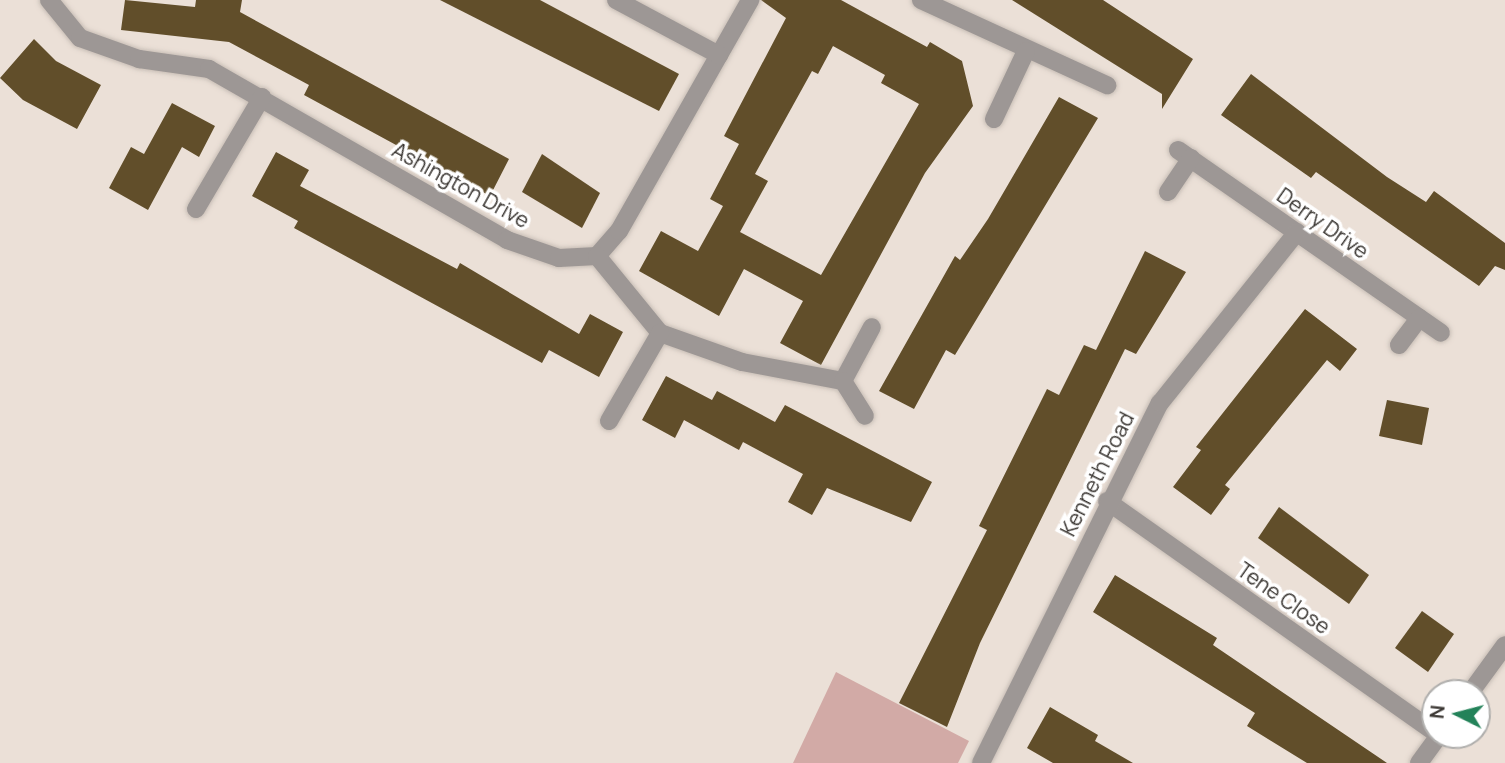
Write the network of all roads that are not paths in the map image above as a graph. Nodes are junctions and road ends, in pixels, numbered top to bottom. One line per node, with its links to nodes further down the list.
1 (48, 0): 8 (street, Ashington Drive)
2 (616, 0): 6 (street)
3 (750, 0): 6 (street)
4 (920, 0): 5 (street)
5 (1026, 51): 7 (street); 9 (street)
6 (719, 55): 13 (street)
7 (1107, 85)
8 (262, 97): 11 (street); 13 (street, Ashington Drive)
9 (994, 119)
10 (1168, 192): 12 (street, Derry Drive)
11 (196, 209)
12 (1297, 232): 14 (street, Derry Drive); 22 (street, Kenneth Road)
13 (597, 256): 16 (street)
14 (1419, 318): 17 (street, Derry Drive); 18 (street)
15 (872, 327): 19 (street)
16 (660, 333): 19 (street); 21 (street)
17 (1441, 333)
18 (1399, 345)
19 (843, 381): 20 (street)
20 (865, 416)
21 (609, 421)
22 (1107, 501): 25 (street, Tene Close); 26 (street, Kenneth Road)
23 (1505, 645): 24 (street)
24 (1480, 679)
25 (1421, 722)
26 (981, 763)

